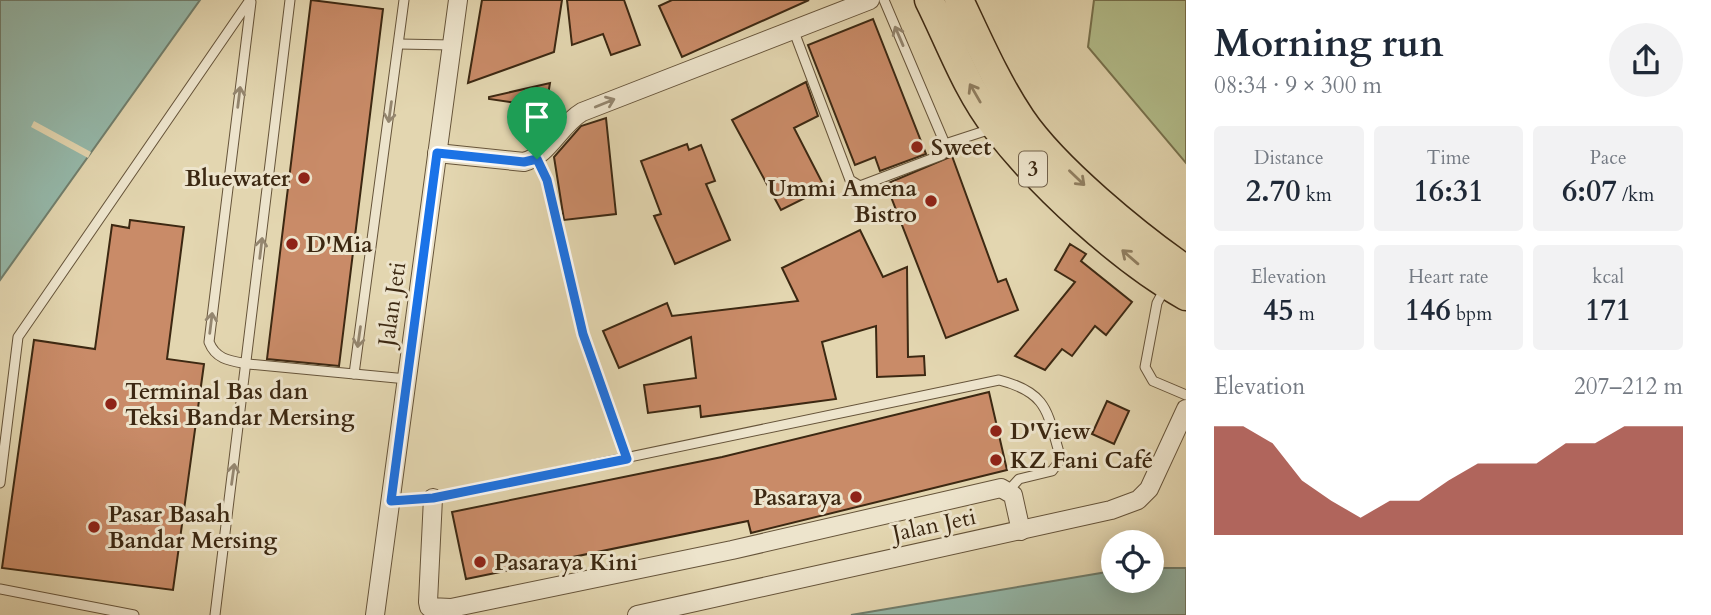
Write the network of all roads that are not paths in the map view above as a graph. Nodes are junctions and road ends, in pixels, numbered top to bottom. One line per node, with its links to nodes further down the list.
1 (250, 0): 17 (lane, one-way to 1); 23 (lane)
2 (290, 0): 17 (lane, one-way to 2)
3 (404, 0): 10 (lane)
4 (458, 0): 11 (street, Jalan Jeti)
5 (870, 0): 9 (street)
6 (884, 0): 13 (lane, one-way to 6)
7 (929, 0): 12 (highway, 3, one-way to 7)
8 (960, 0): 16 (highway, 3, one-way to 16)
9 (793, 29): 13 (lane); 15 (street, one-way to 9)
10 (400, 44): 11 (lane); 18 (lane, one-way to 18)
11 (452, 45): 14 (street, Jalan Jeti)
12 (996, 127): 13 (lane); 16 (highway, 3, one-way to 12)
13 (945, 144)
14 (437, 153): 15 (street); 19 (street, Jalan Jeti)
15 (537, 159): 22 (lane)
16 (1180, 284): 20 (lane)
17 (248, 365): 18 (lane); 31 (lane, one-way to 17)
18 (354, 374): 19 (lane)
19 (407, 379): 26 (street, Jalan Jeti)
20 (1186, 394)
21 (1186, 409): 27 (street, Jalan Jeti)
22 (627, 459): 24 (lane); 25 (lane)
23 (0, 483)
24 (1009, 490): 27 (street); 29 (street)
25 (433, 498): 26 (lane); 29 (street)
26 (391, 501): 32 (street, Jalan Jeti)
27 (1021, 531): 33 (street, Jalan Jeti)
28 (0, 589): 30 (lane)
29 (451, 611)
30 (134, 615)
31 (215, 615)
32 (375, 615)
33 (637, 615)

